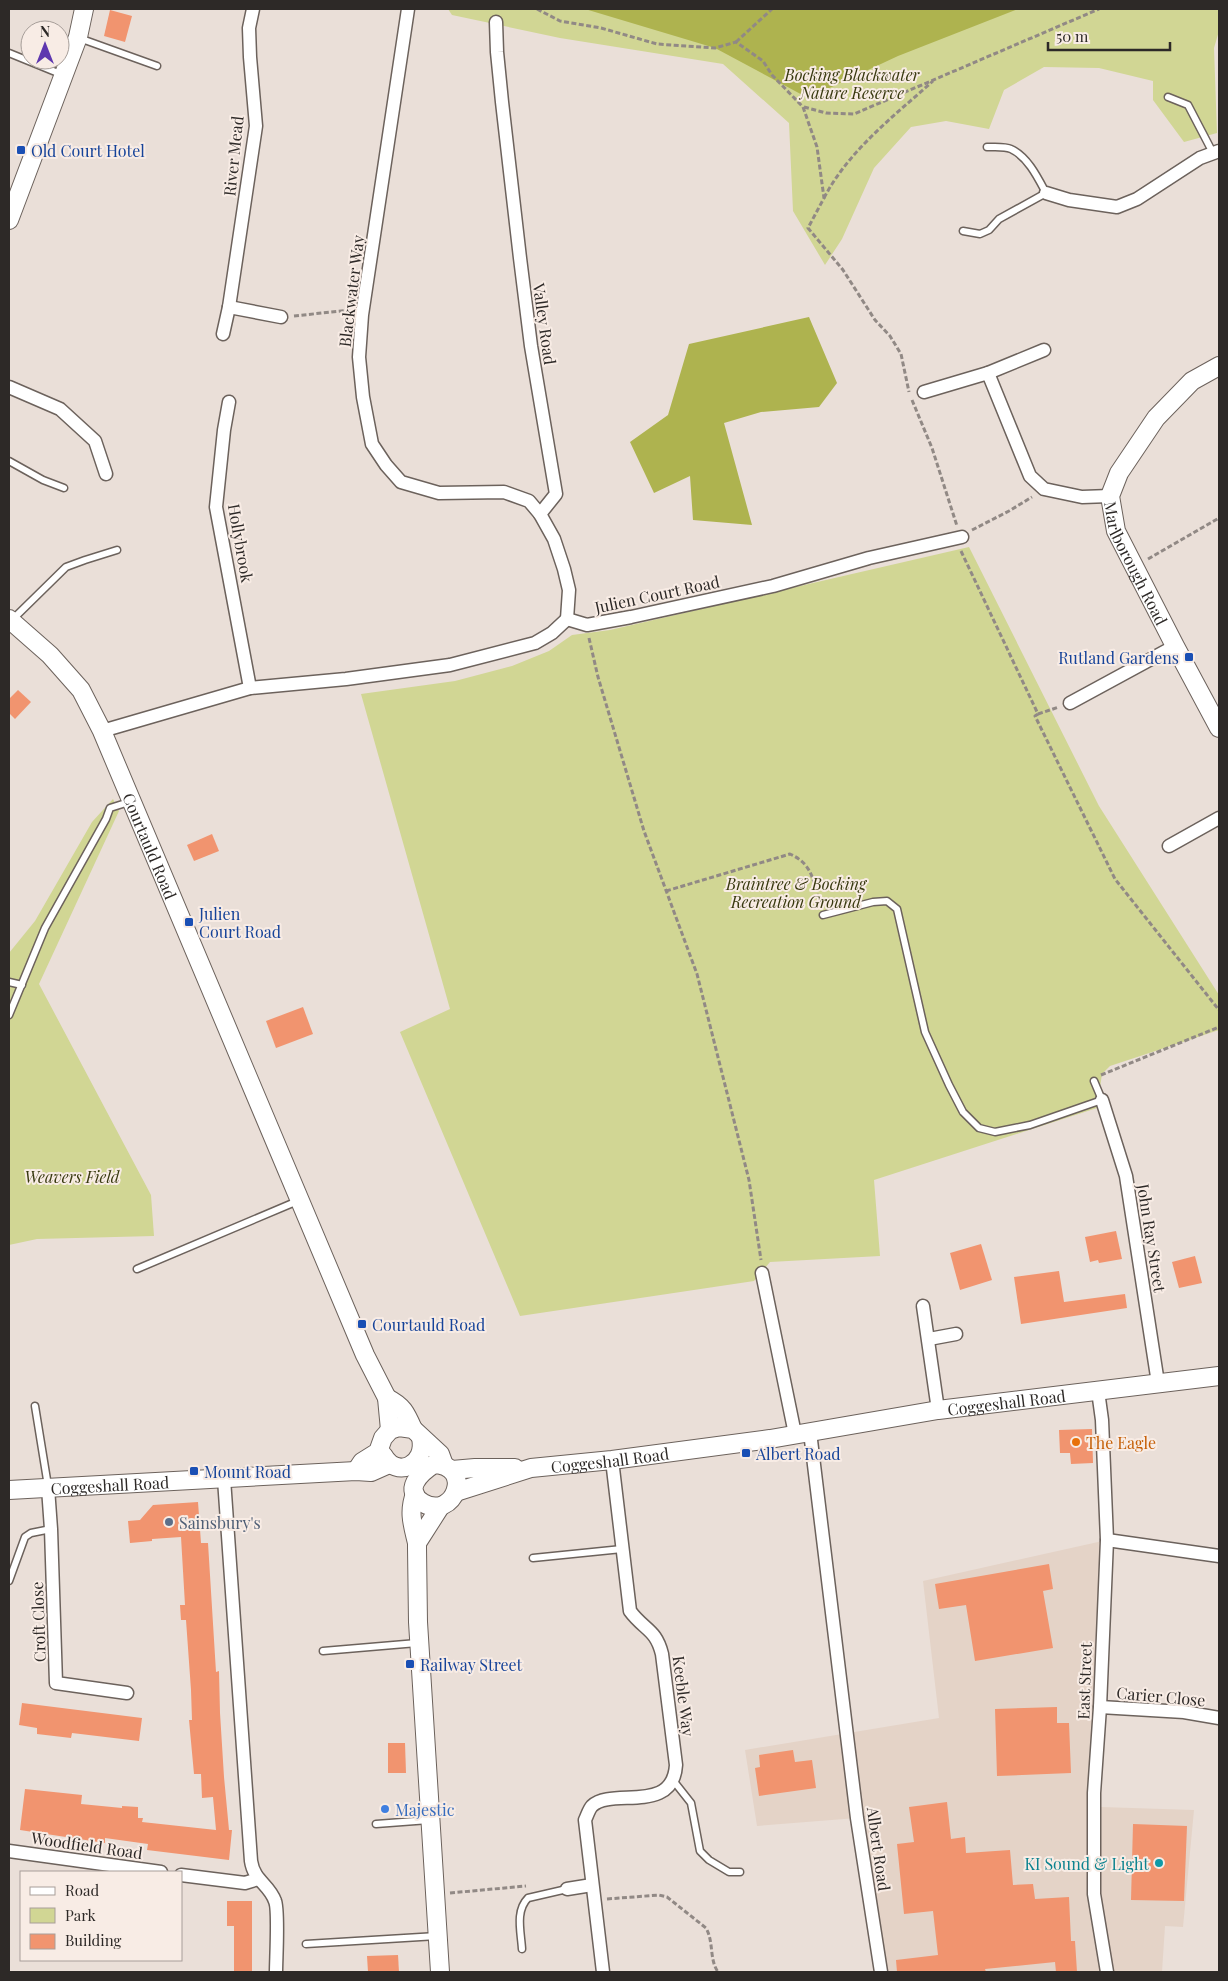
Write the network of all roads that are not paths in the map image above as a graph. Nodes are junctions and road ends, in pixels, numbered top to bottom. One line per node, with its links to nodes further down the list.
1 (84, 9): 5 (main road)
2 (253, 9): 15 (street, River Mead)
3 (408, 9): 28 (street, Blackwater Way)
4 (496, 22): 28 (street, Valley Road)
5 (78, 37): 7 (lane); 8 (main road)
6 (9, 54): 8 (lane)
7 (157, 66)
8 (62, 75): 13 (main road)
9 (1168, 96): 11 (lane)
10 (987, 147): 12 (lane)
11 (1216, 152): 12 (street)
12 (1046, 193): 14 (lane)
13 (9, 220)
14 (963, 231)
15 (229, 307): 16 (street); 17 (street, River Mead)
16 (281, 317)
17 (223, 334)
18 (1044, 350): 20 (street)
19 (1219, 366): 27 (main road, Marlborough Road)
20 (988, 373): 22 (street); 27 (street)
21 (9, 387): 25 (street)
22 (924, 392)
23 (229, 402): 34 (street, Hollybrook)
24 (9, 461): 26 (lane)
25 (106, 474)
26 (64, 488)
27 (1110, 496): 33 (main road, Marlborough Road)
28 (540, 514): 31 (street)
29 (961, 537): 31 (street, Julien Court Road)
30 (117, 550): 32 (lane)
31 (567, 619): 34 (street)
32 (10, 620): 37 (main road, Courtauld Road)
33 (1175, 646): 35 (street); 36 (main road, Marlborough Road)
34 (250, 688): 37 (street)
35 (1070, 702)
36 (1218, 724)
37 (102, 731): 38 (main road, Courtauld Road)
38 (132, 802): 43 (lane); 48 (main road, Courtauld Road)
39 (1219, 818): 40 (street)
40 (1168, 846)
41 (823, 916): 47 (lane)
42 (9, 982): 43 (lane)
43 (22, 985): 44 (lane)
44 (11, 1002): 45 (lane)
45 (9, 1015)
46 (1094, 1081): 47 (lane)
47 (1102, 1100): 55 (street, John Ray Street)
48 (301, 1200): 49 (lane); 57 (main road, Courtauld Road)
49 (137, 1269)
50 (762, 1273): 62 (street)
51 (923, 1306): 53 (street)
52 (956, 1334): 53 (street)
53 (929, 1339): 59 (street)
54 (1219, 1376): 55 (main road, Coggeshall Road)
55 (1158, 1383): 56 (main road, Coggeshall Road)
56 (1098, 1391): 59 (main road, Coggeshall Road); 76 (street, East Street)
57 (387, 1398): 60 (main road, Courtauld Road); 61 (main road)
58 (35, 1406): 70 (lane)
59 (938, 1410): 62 (main road, Coggeshall Road)
60 (390, 1430): 61 (main road); 63 (main road)
61 (417, 1433): 65 (main road); 66 (main road)
62 (802, 1433): 64 (main road, Coggeshall Road); 103 (street, Albert Road)
63 (381, 1447): 65 (main road); 68 (main road)
64 (612, 1460): 67 (main road, Coggeshall Road); 78 (street, Keeble Way)
65 (392, 1465): 68 (main road, Coggeshall Road); 72 (main road)
66 (448, 1468): 67 (main road); 72 (main road); 73 (main road)
67 (531, 1468): 73 (main road, Coggeshall Road)
68 (356, 1471): 69 (main road, Coggeshall Road)
69 (224, 1479): 70 (main road, Coggeshall Road); 94 (street)
70 (48, 1488): 71 (main road, Coggeshall Road); 75 (street, Croft Close)
71 (9, 1490)
72 (414, 1492): 74 (main road); 77 (main road)
73 (456, 1492): 74 (main road, Coggeshall Road)
74 (440, 1506): 77 (main road)
75 (52, 1529): 81 (lane); 84 (street, Croft Close)
76 (1107, 1540): 79 (street); 85 (street, East Street)
77 (418, 1543): 82 (main road)
78 (622, 1549): 80 (lane); 87 (street, Keeble Way)
79 (1219, 1556)
80 (533, 1558)
81 (9, 1581)
82 (419, 1643): 83 (lane); 88 (main road)
83 (323, 1651)
84 (127, 1694)
85 (1100, 1707): 86 (street, Carier Close); 104 (street, East Street)
86 (1219, 1718)
87 (672, 1779): 92 (lane); 95 (street)
88 (430, 1820): 89 (lane); 97 (main road)
89 (376, 1824)
90 (9, 1851): 91 (street, Woodfield Road)
91 (154, 1871)
92 (740, 1872)
93 (182, 1875): 94 (street)
94 (262, 1884): 100 (street)
95 (592, 1885): 96 (street); 102 (street)
96 (567, 1889): 99 (lane)
97 (437, 1936): 98 (lane); 101 (main road)
98 (306, 1944)
99 (522, 1949)
100 (276, 1972)
101 (440, 1972)
102 (603, 1972)
103 (881, 1972)
104 (1107, 1972)

